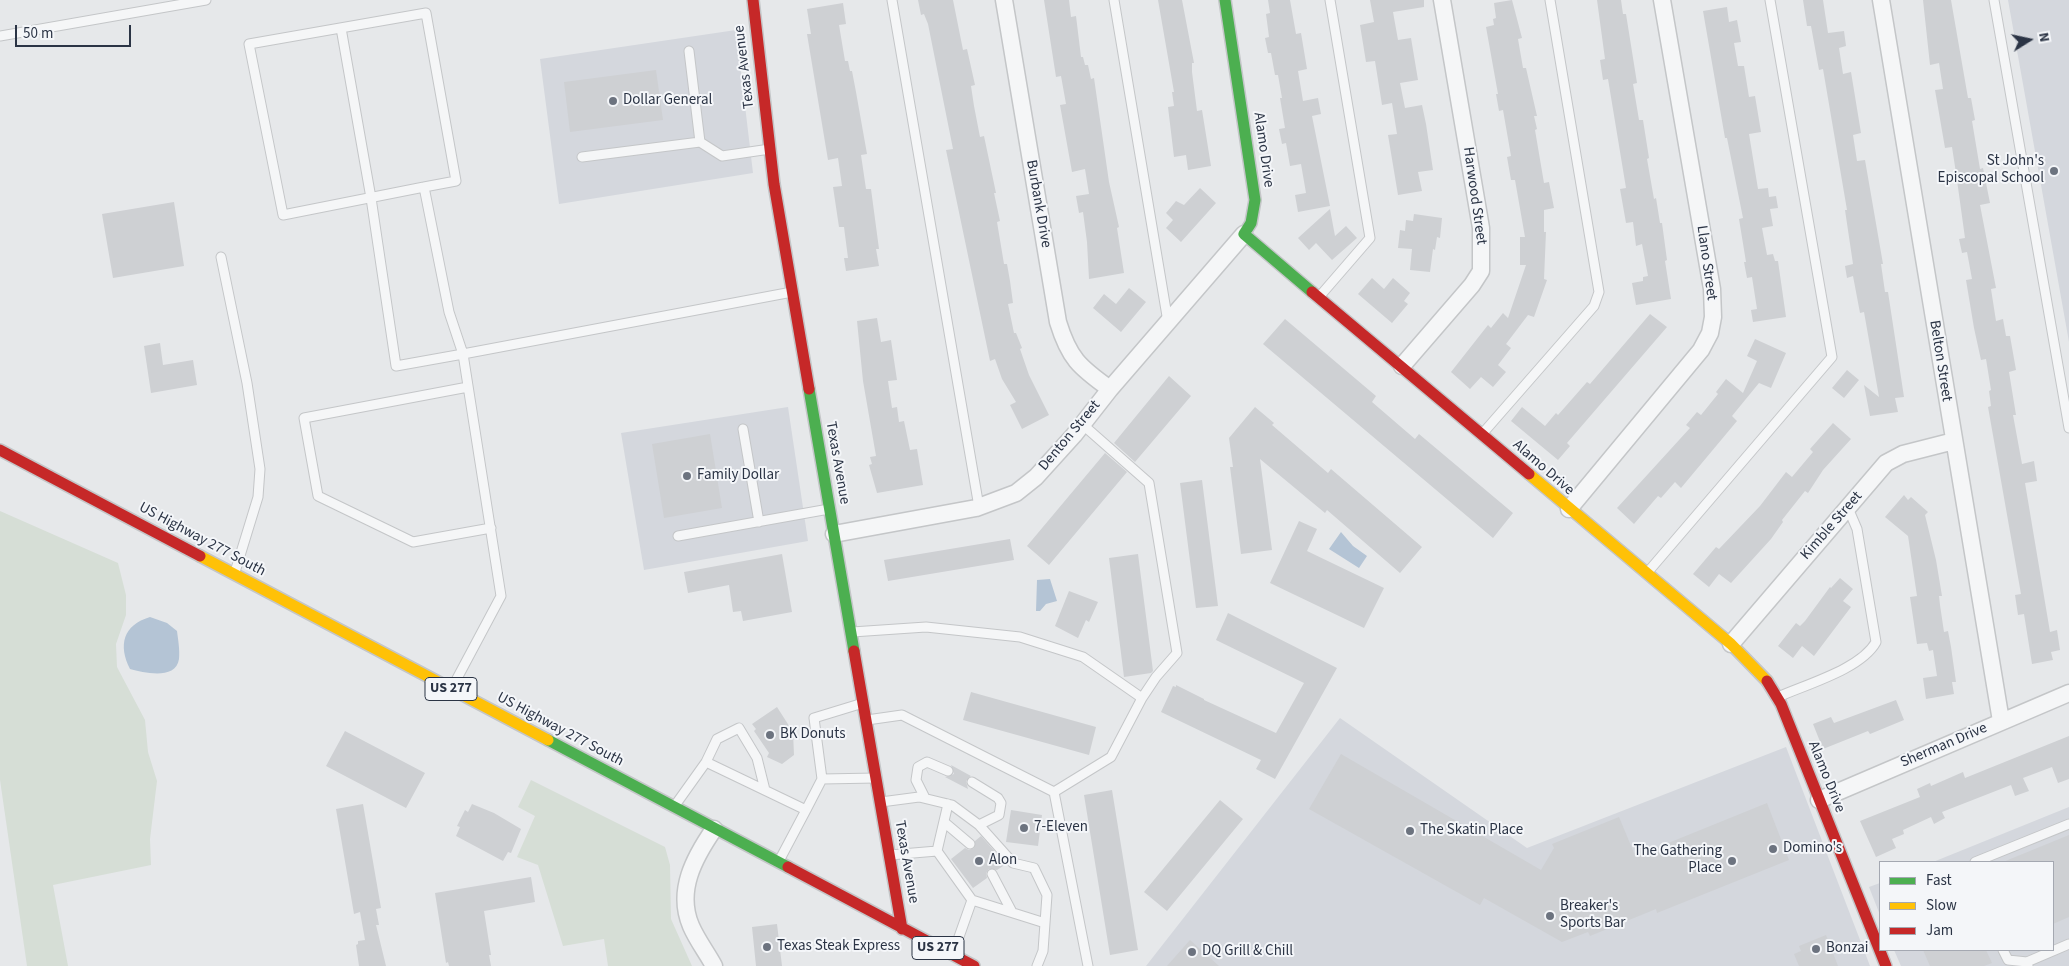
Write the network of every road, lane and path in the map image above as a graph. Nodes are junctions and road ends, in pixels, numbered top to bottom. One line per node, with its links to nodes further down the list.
1 (206, 0): 15 (lane)
2 (753, 0): 18 (main road, Texas Avenue)
3 (892, 0): 37 (lane)
4 (1004, 0): 30 (street, Burbank Drive)
5 (1114, 0): 26 (lane)
6 (1225, 0): 22 (main road, Alamo Drive)
7 (1330, 0): 25 (lane)
8 (1442, 0): 28 (street, Harwood Street)
9 (1550, 0): 34 (lane)
10 (1662, 0): 40 (street, Llano Street)
11 (1770, 0): 46 (lane)
12 (1881, 0): 35 (street, Belton Street)
13 (1994, 0): 32 (lane)
14 (341, 28): 20 (lane); 21 (lane); 21 (lane)
15 (0, 36)
16 (689, 51): 17 (lane)
17 (700, 142): 18 (lane); 19 (lane)
18 (770, 149): 24 (main road, Texas Avenue)
19 (582, 157)
20 (424, 187): 21 (lane); 27 (lane)
21 (371, 198): 27 (lane)
22 (1244, 234): 25 (main road, Alamo Drive); 26 (street, Denton Street)
23 (221, 257): 45 (lane)
24 (792, 292): 27 (lane); 39 (main road, Texas Avenue)
25 (1319, 297): 28 (main road, Alamo Drive)
26 (1168, 322): 30 (street, Denton Street)
27 (463, 354): 29 (lane)
28 (1402, 366): 34 (main road, Alamo Drive)
29 (468, 387): 42 (lane); 42 (lane)
30 (1110, 389): 31 (street, Denton Street)
31 (1082, 424): 37 (street, Denton Street); 52 (lane)
32 (2069, 428)
33 (743, 429): 41 (lane)
34 (1482, 435): 40 (main road, Alamo Drive)
35 (1954, 441): 38 (street, Kimble Street); 55 (street, Belton Street)
36 (0, 450): 45 (main road, US Highway 277 South / US 277)
37 (979, 508): 43 (street, Denton Street)
38 (1848, 508): 48 (street, Kimble Street); 51 (lane)
39 (829, 509): 41 (lane); 43 (main road, Texas Avenue)
40 (1569, 509): 46 (main road, Alamo Drive)
41 (759, 522): 44 (lane)
42 (491, 528): 49 (lane)
43 (834, 534): 47 (main road, Texas Avenue)
44 (678, 536)
45 (234, 574): 49 (main road, US Highway 277 South / US 277)
46 (1646, 574): 48 (main road, Alamo Drive)
47 (852, 632): 52 (lane); 53 (main road, Texas Avenue)
48 (1731, 644): 51 (main road, Alamo Drive)
49 (452, 690): 67 (main road, US Highway 277 South / US 277)
50 (2069, 693): 55 (street, Sherman Drive)
51 (1777, 697): 64 (main road, Alamo Drive)
52 (1142, 698): 62 (lane)
53 (864, 703): 54 (main road, Texas Avenue); 59 (lane)
54 (866, 720): 58 (main road, Texas Avenue); 62 (lane)
55 (2001, 721): 64 (street, Sherman Drive)
56 (706, 762): 61 (lane); 61 (lane); 67 (lane)
57 (948, 771): 63 (lane)
58 (876, 778): 59 (lane); 65 (main road, Texas Avenue)
59 (822, 779): 68 (lane)
60 (972, 782): 71 (lane)
61 (765, 790): 68 (lane)
62 (1054, 792): 92 (lane)
63 (925, 798): 65 (lane); 66 (lane)
64 (1819, 800): 83 (main road, Alamo Drive)
65 (880, 802): 75 (main road, Texas Avenue)
66 (948, 804): 69 (lane); 71 (lane)
67 (673, 808): 72 (main road, US Highway 277 South / US 277)
68 (806, 810): 77 (lane)
69 (944, 822): 73 (lane); 74 (lane)
70 (2069, 824): 76 (lane)
71 (979, 825): 81 (lane)
72 (714, 829): 77 (main road, US Highway 277 South / US 277); 89 (street)
73 (970, 844)
74 (937, 852): 75 (lane); 79 (lane)
75 (890, 855): 82 (main road, Texas Avenue)
76 (1977, 861)
77 (778, 864): 82 (main road, US Highway 277 South / US 277)
78 (992, 874): 80 (lane)
79 (972, 900): 80 (lane); 87 (lane)
80 (1012, 912): 81 (lane)
81 (1045, 922): 91 (lane)
82 (902, 929): 87 (main road, US Highway 277 South / US 277)
83 (1877, 934)
84 (2069, 944): 88 (lane)
85 (1882, 951): 93 (main road, Alamo Drive)
86 (2004, 951): 88 (lane)
87 (952, 955): 90 (main road, US Highway 277 South / US 277)
88 (2027, 964)
89 (714, 966)
90 (974, 966)
91 (1037, 966)
92 (1088, 966)
93 (1886, 966)

